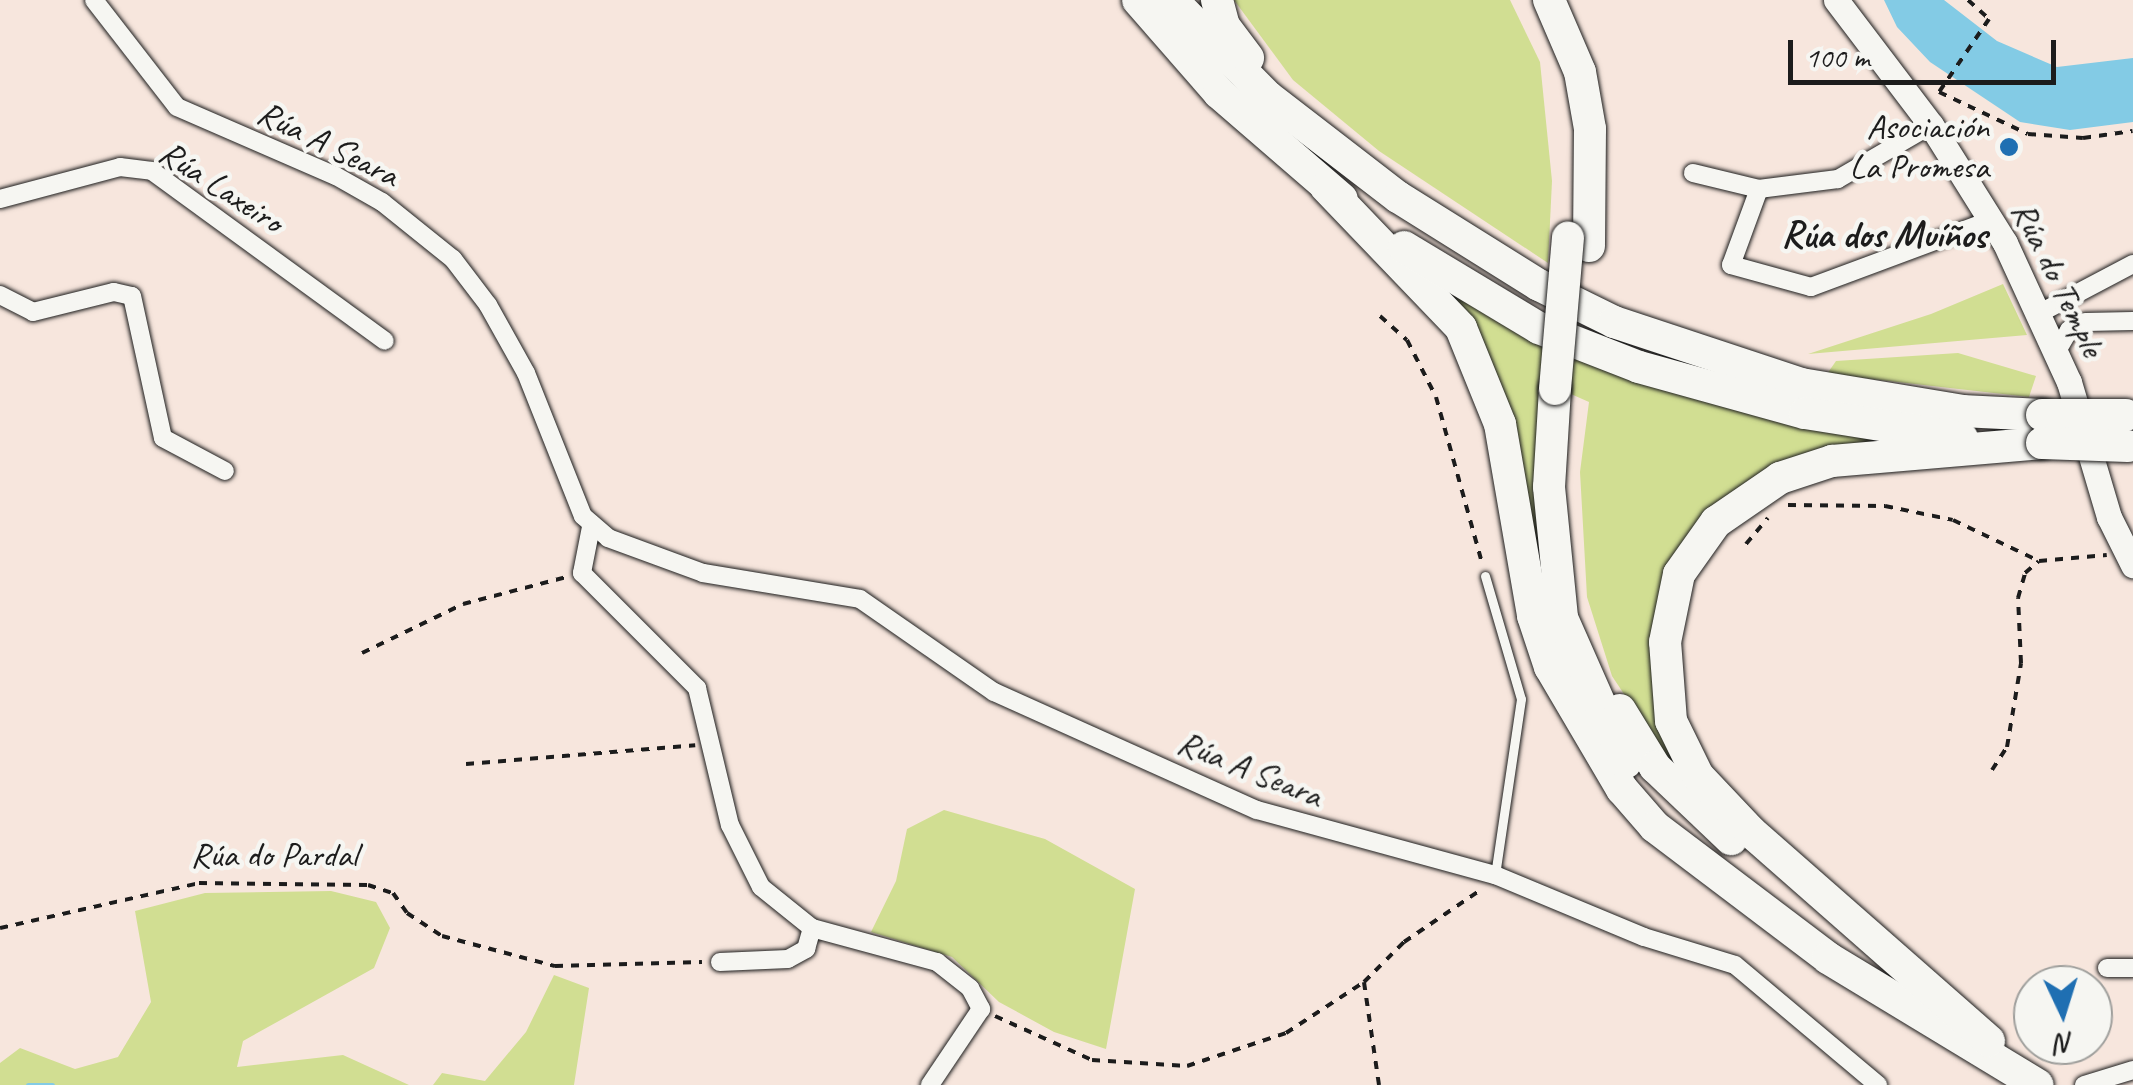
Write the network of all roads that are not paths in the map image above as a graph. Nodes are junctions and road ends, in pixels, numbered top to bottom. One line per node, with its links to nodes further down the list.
1 (94, 0): 28 (street, Rúa A Seara)
2 (1138, 0): 11 (highway)
3 (1172, 0): 8 (highway)
4 (1217, 0): 8 (highway)
5 (1527, 0): 15 (highway)
6 (1550, 0): 15 (highway)
7 (1836, 0): 9 (main road, Rúa do Temple)
8 (1268, 97): 25 (highway)
9 (1931, 125): 12 (street); 14 (main road, Rúa do Temple)
10 (1693, 173): 12 (street)
11 (1326, 187): 25 (highway); 35 (highway)
12 (1759, 189): 14 (street)
13 (0, 199): 22 (street, Rúa Laxeiro)
14 (1991, 220): 19 (main road, Rúa do Temple)
15 (1579, 242): 24 (highway, bridge)
16 (2133, 264): 17 (street)
17 (2087, 294): 19 (street); 21 (street)
18 (0, 295): 27 (street)
19 (2040, 313): 23 (main road, Rúa do Temple)
20 (2133, 321): 21 (street)
21 (2086, 322): 23 (street)
22 (385, 341)
23 (2056, 350): 29 (main road, Rúa do Temple)
24 (1564, 393): 34 (highway); 35 (highway)
25 (2042, 429): 26 (highway, bridge); 34 (highway)
26 (2130, 430)
27 (225, 472)
28 (591, 526): 31 (street, Rúa A Seara); 32 (street)
29 (2129, 558)
30 (1485, 576): 31 (lane)
31 (1495, 875): 38 (street, Rúa A Seara)
32 (812, 928): 33 (street); 37 (street)
33 (720, 962)
34 (1918, 980): 39 (highway)
35 (1985, 1055): 39 (highway)
36 (2133, 1070): 40 (street)
37 (930, 1085)
38 (1878, 1085)
39 (2040, 1085)
40 (2084, 1085)

